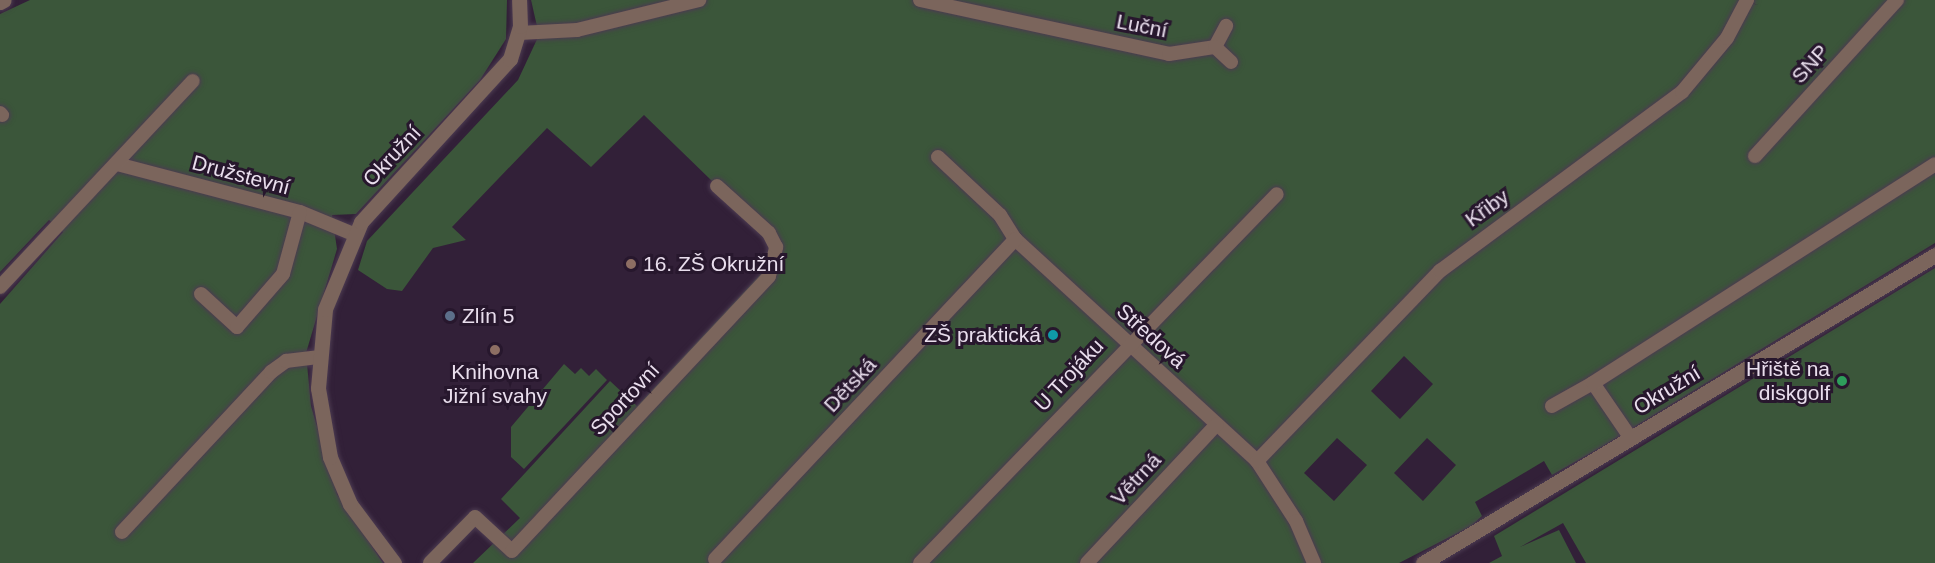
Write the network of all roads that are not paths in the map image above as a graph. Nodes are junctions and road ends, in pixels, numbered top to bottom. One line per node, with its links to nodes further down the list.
1 (519, 0): 8 (street, Okružní)
2 (699, 0): 8 (street)
3 (920, 0): 6 (street, Luční)
4 (1747, 0): 30 (street, Křiby)
5 (1897, 0): 12 (street, SNP)
6 (938, 2): 9 (street, Luční)
7 (1226, 26): 9 (street)
8 (519, 33): 19 (street, Okružní)
9 (1215, 46): 10 (street)
10 (1231, 62)
11 (193, 81): 14 (street)
12 (1755, 156)
13 (938, 157): 20 (street, Středová)
14 (117, 164): 18 (street, Družstevní); 22 (street)
15 (1935, 164): 26 (street)
16 (717, 186): 34 (street, Sportovní)
17 (1277, 194): 24 (street, U Trojáku)
18 (300, 212): 19 (street, Družstevní); 23 (street)
19 (352, 234): 25 (street, Okružní)
20 (1015, 239): 24 (street, Středová); 32 (street, Dětská)
21 (1935, 255): 29 (street, Okružní)
22 (0, 287)
23 (201, 294)
24 (1128, 345): 28 (street, Středová); 35 (street, U Trojáku)
25 (318, 357): 31 (street); 33 (street, Okružní)
26 (1593, 383): 27 (street); 29 (street)
27 (1552, 406)
28 (1217, 424): 30 (street, Středová); 36 (street, Větrná)
29 (1630, 437): 38 (street, Okružní)
30 (1257, 462): 37 (street, Středová)
31 (122, 532)
32 (715, 559)
33 (394, 563)
34 (430, 563)
35 (920, 563)
36 (1087, 563)
37 (1314, 563)
38 (1423, 563)

